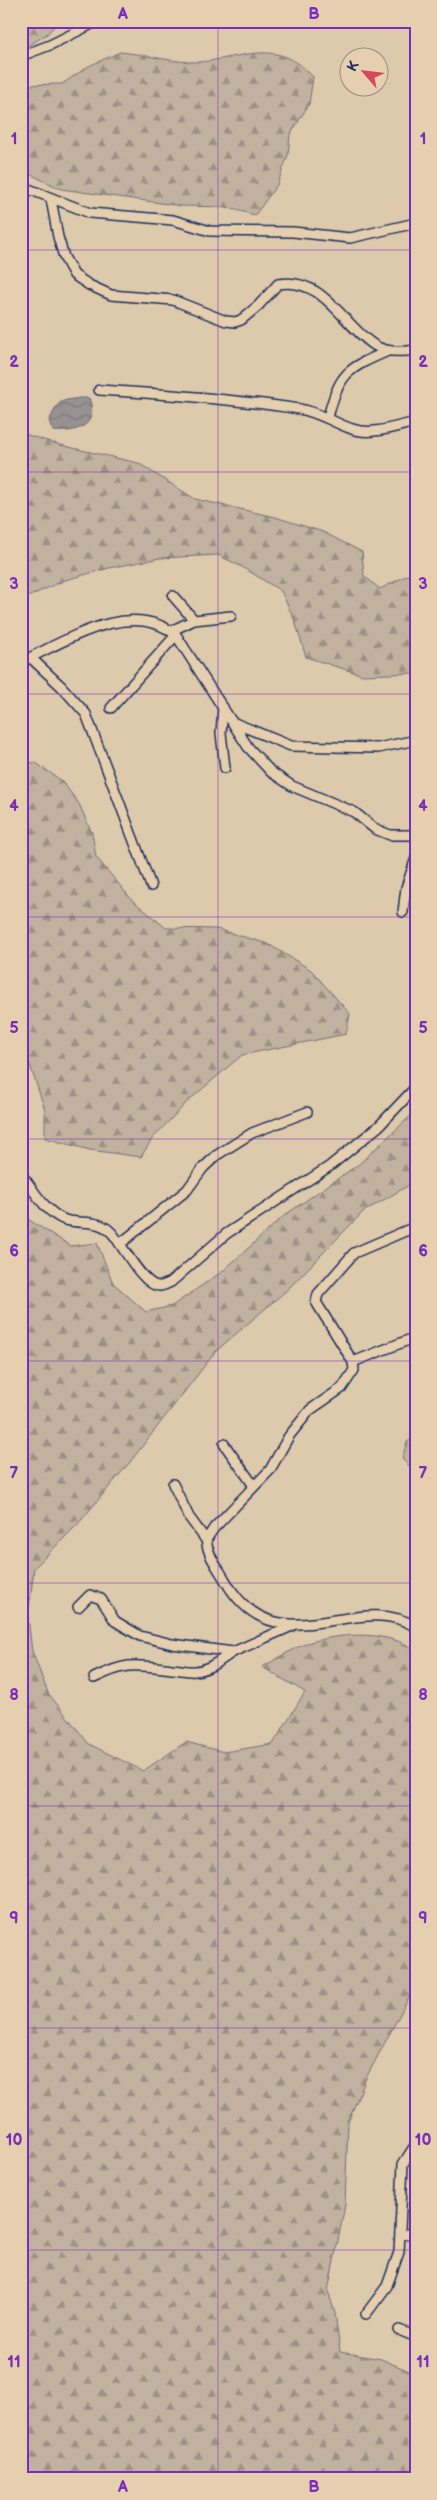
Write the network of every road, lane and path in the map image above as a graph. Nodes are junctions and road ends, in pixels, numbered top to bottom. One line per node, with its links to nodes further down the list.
1 (98, 21): 2 (street)
2 (21, 56)
3 (21, 186): 4 (street)
4 (51, 199): 5 (street); 7 (street)
5 (416, 223)
6 (416, 350): 7 (street)
7 (388, 351): 9 (street)
8 (99, 390): 9 (street)
9 (328, 417): 10 (street)
10 (416, 422)
11 (173, 596): 13 (street)
12 (231, 616): 13 (street)
13 (194, 620): 14 (street)
14 (173, 633): 15 (street); 17 (street); 18 (street)
15 (31, 658): 16 (street); 24 (street)
16 (21, 662)
17 (111, 708)
18 (223, 708): 19 (street); 21 (street)
19 (232, 722): 20 (street); 22 (street)
20 (416, 740)
21 (225, 768)
22 (416, 835)
23 (416, 858): 25 (street)
24 (151, 886)
25 (403, 912)
26 (416, 1087): 31 (street)
27 (307, 1112): 31 (street)
28 (25, 1179): 31 (street)
29 (413, 1226): 30 (street); 33 (street)
30 (416, 1237)
31 (120, 1244)
32 (416, 1336): 33 (street)
33 (352, 1362): 36 (street)
34 (224, 1444): 36 (street)
35 (173, 1484): 37 (street)
36 (254, 1486): 37 (street)
37 (206, 1540): 39 (street)
38 (78, 1607): 41 (street)
39 (292, 1626): 40 (street); 41 (street)
40 (416, 1627)
41 (233, 1652): 42 (street)
42 (94, 1678)
43 (416, 2144): 45 (street)
44 (416, 2232): 45 (street)
45 (402, 2235): 46 (street)
46 (366, 2314)
47 (399, 2330): 48 (street)
48 (416, 2337)

